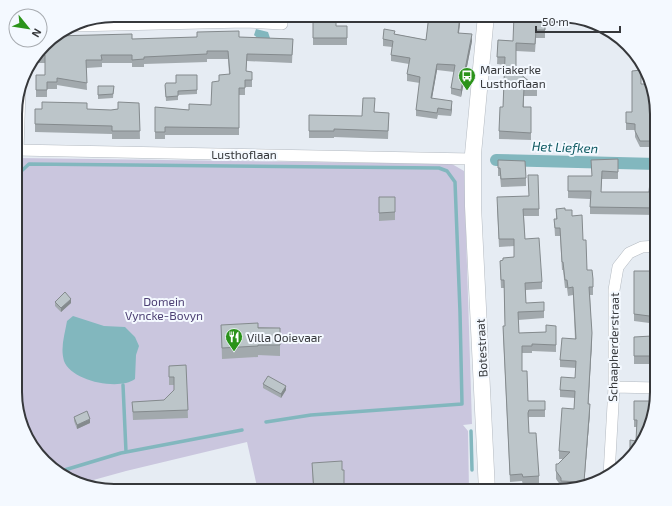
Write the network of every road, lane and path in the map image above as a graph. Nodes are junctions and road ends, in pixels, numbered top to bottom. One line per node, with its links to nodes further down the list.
1 (245, 22): 5 (street)
2 (245, 22): 4 (street)
3 (485, 22): 7 (street, Botestraat)
4 (282, 24)
5 (90, 26)
6 (22, 150): 7 (street, Lusthoflaan)
7 (472, 159): 12 (street, Botestraat)
8 (650, 246): 9 (street, Schaapherderstraat)
9 (614, 387): 10 (street); 11 (street, Schaapherderstraat)
10 (650, 388)
11 (609, 468)
12 (487, 484)

